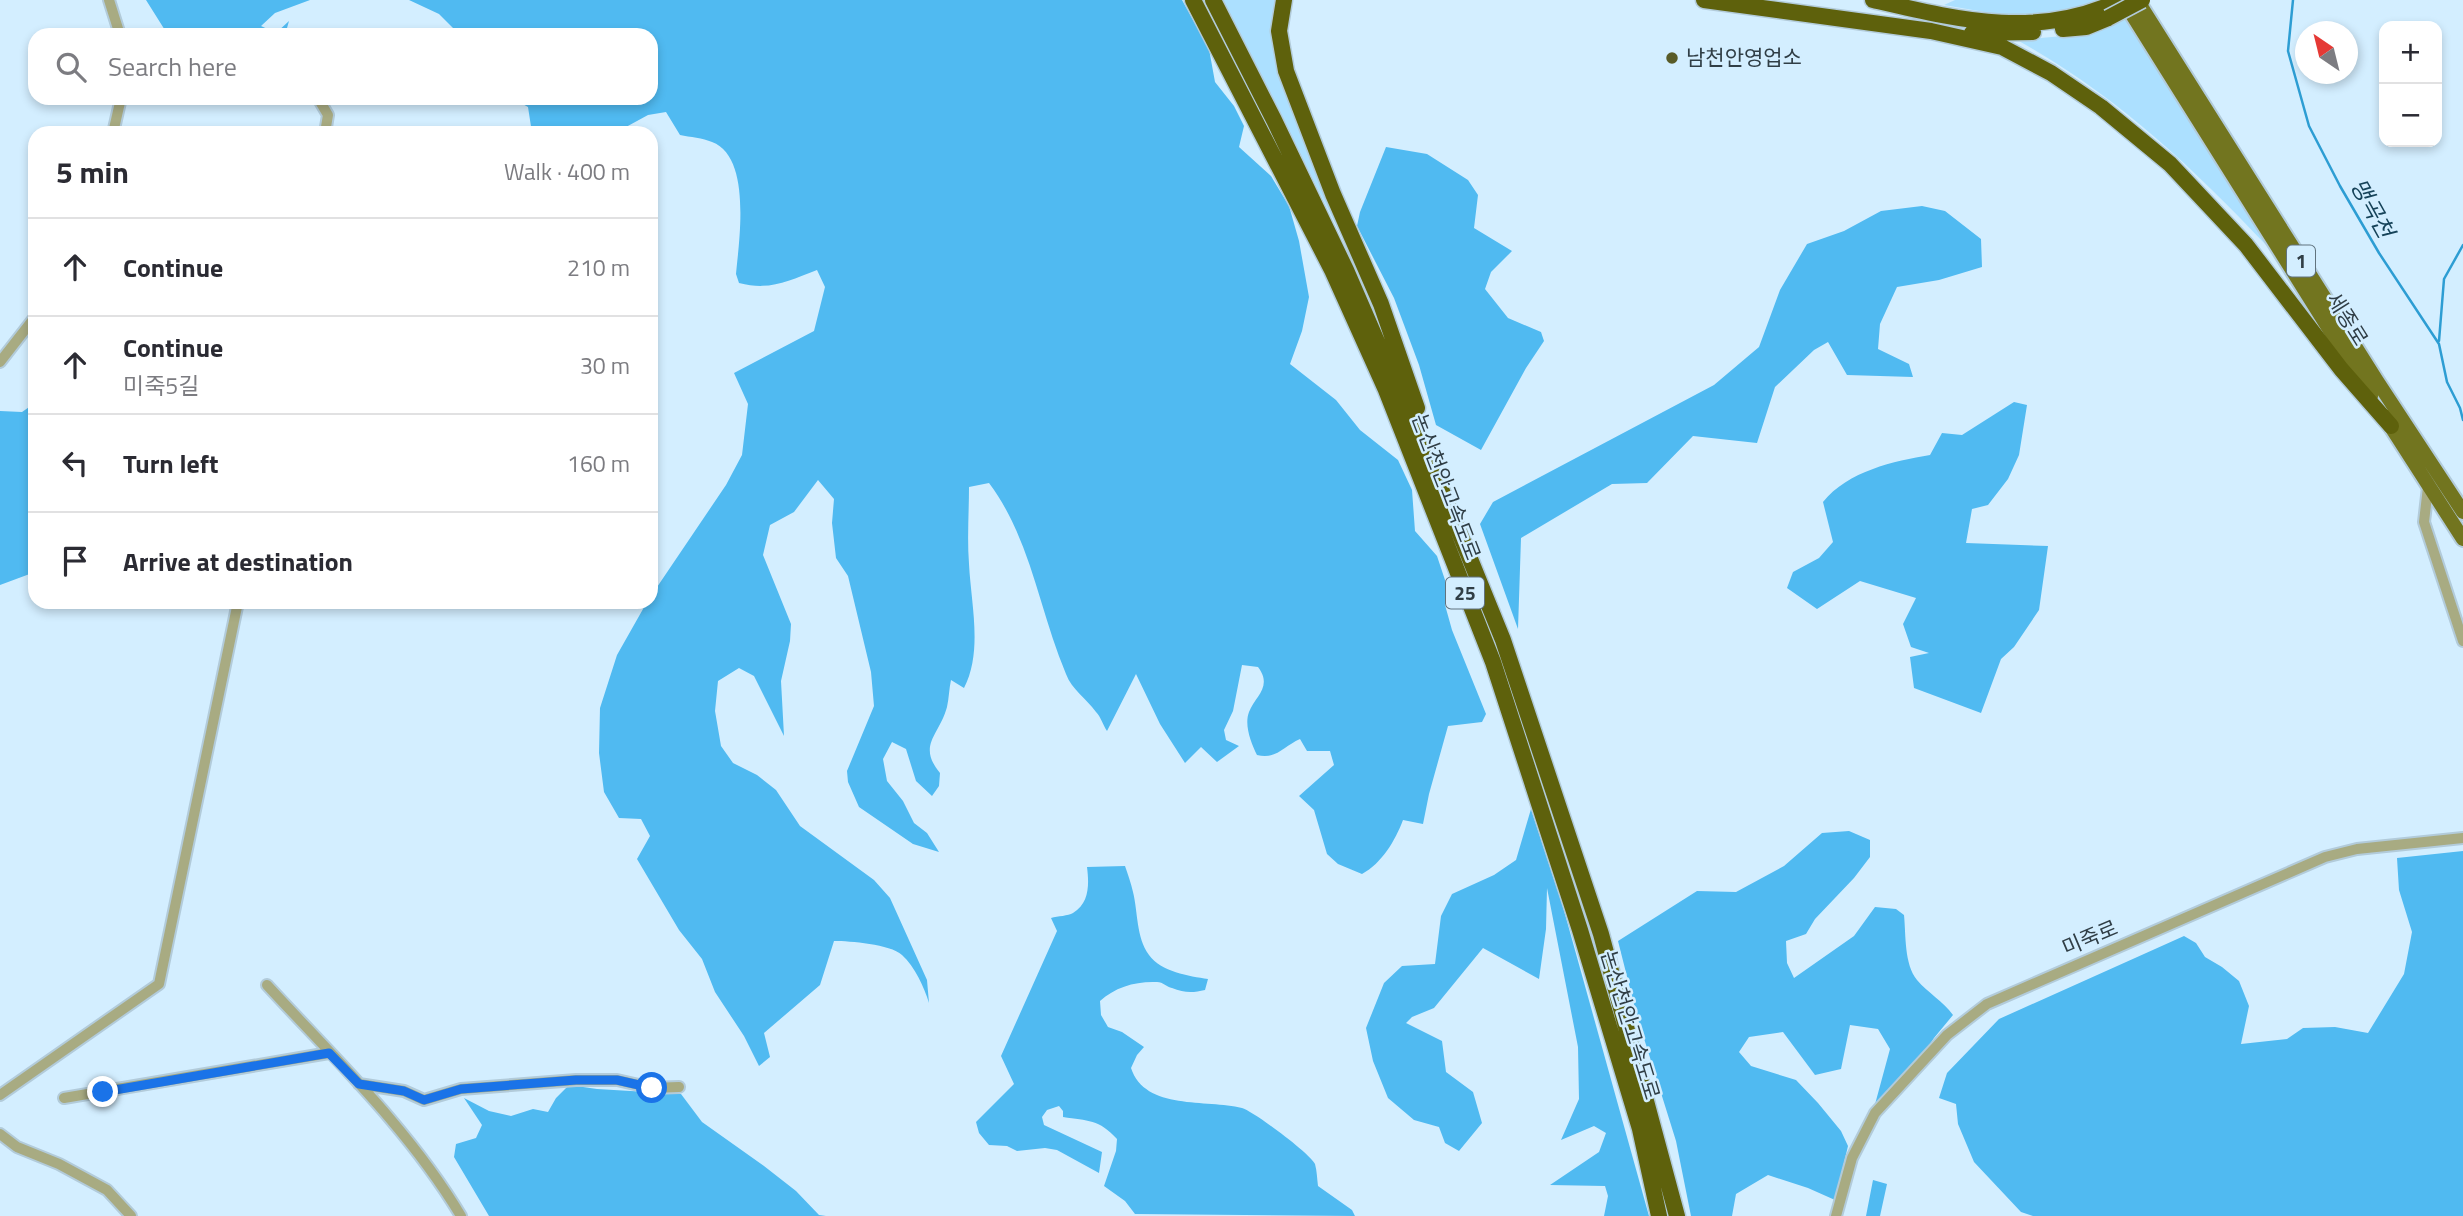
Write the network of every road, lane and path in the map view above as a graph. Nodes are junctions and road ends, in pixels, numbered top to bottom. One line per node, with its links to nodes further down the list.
1 (109, 0): 11 (street)
2 (1193, 0): 36 (highway, 논산천안고속도로 / 25)
3 (1213, 0): 22 (highway, 논산천안고속도로 / 25)
4 (1284, 0): 22 (highway)
5 (1704, 0): 12 (highway)
6 (1907, 0): 8 (highway)
7 (2122, 0): 9 (main road, 1); 10 (highway)
8 (1876, 1): 10 (highway)
9 (2138, 4): 10 (highway, bridge); 19 (main road, 세종로 / 1); 21 (main road, 세종로 / 1)
10 (2106, 13): 12 (highway)
11 (118, 28)
12 (1931, 32): 19 (highway)
13 (119, 105): 15 (street)
14 (322, 105): 16 (street)
15 (115, 126)
16 (326, 126)
17 (28, 326): 18 (street)
18 (0, 362)
19 (2391, 426): 20 (main road, 세종로 / 1)
20 (2428, 487): 23 (main road, 세종로 / 1); 25 (street)
21 (2463, 512)
22 (1453, 517): 37 (highway, 논산천안고속도로 / 25)
23 (2463, 539)
24 (237, 609): 31 (street)
25 (2462, 633)
26 (2463, 838): 38 (street, 미죽로)
27 (267, 985): 28 (street)
28 (329, 1053): 29 (street); 32 (street)
29 (359, 1084): 30 (street); 35 (street)
30 (679, 1087)
31 (0, 1096)
32 (64, 1098)
33 (0, 1134): 34 (street)
34 (131, 1216)
35 (461, 1216)
36 (1659, 1216)
37 (1677, 1216)
38 (1836, 1216)

